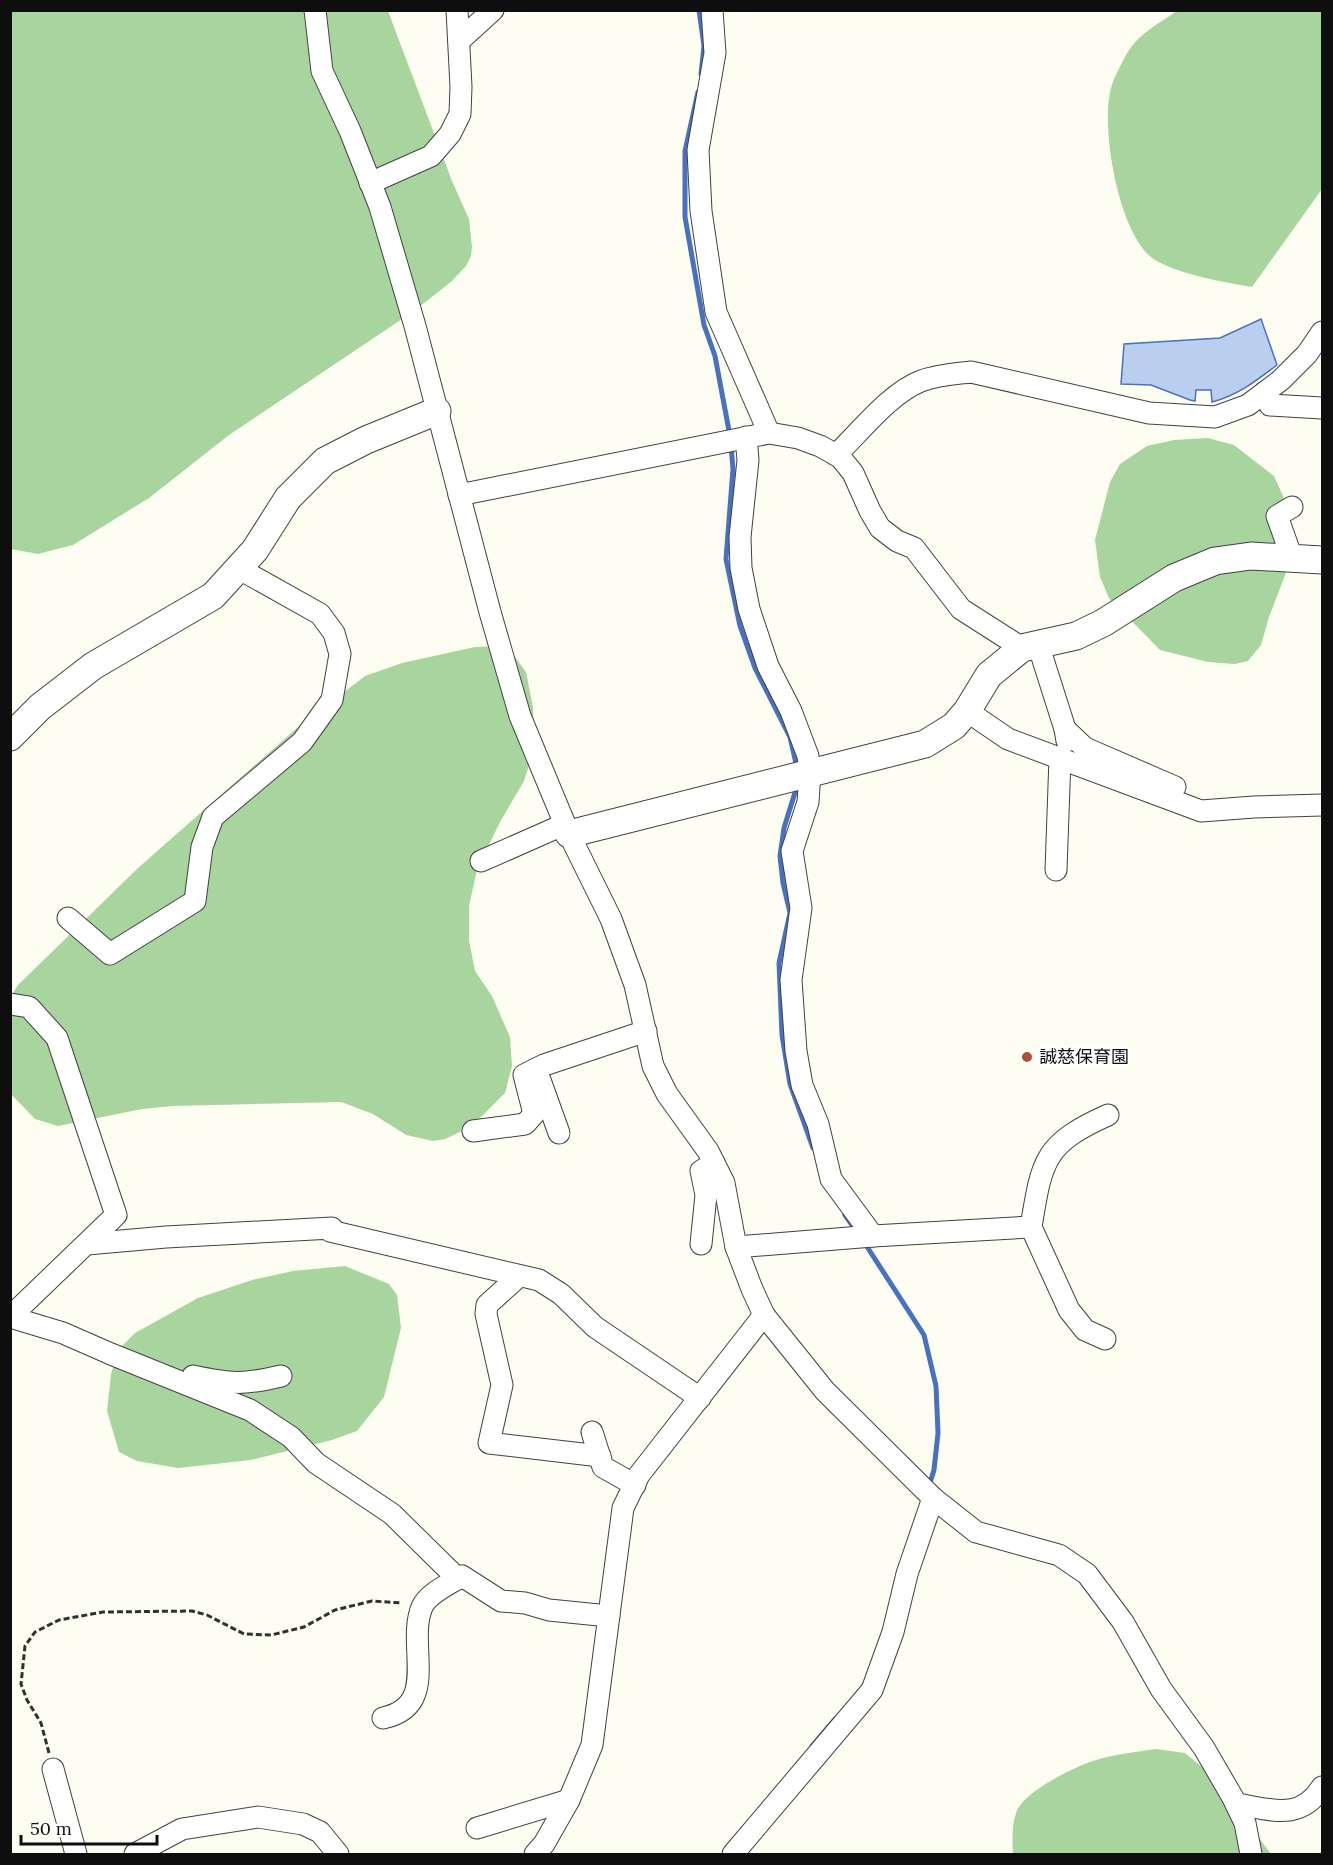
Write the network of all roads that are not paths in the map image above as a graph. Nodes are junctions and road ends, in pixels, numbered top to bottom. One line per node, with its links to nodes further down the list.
1 (315, 10): 6 (street)
2 (458, 10): 5 (street)
3 (493, 10): 5 (street)
4 (712, 10): 11 (street)
5 (459, 41): 6 (street)
6 (370, 183): 10 (street)
7 (1323, 332): 8 (street)
8 (1265, 392): 9 (street); 13 (street)
9 (1323, 408)
10 (437, 411): 14 (street); 18 (street)
11 (769, 433): 12 (street); 13 (street)
12 (746, 437): 14 (street); 24 (street)
13 (836, 455): 19 (street)
14 (459, 495): 27 (street)
15 (1292, 507): 16 (street)
16 (1292, 558): 17 (street); 19 (street)
17 (1323, 560)
18 (238, 568): 22 (street); 30 (street)
19 (1030, 646): 20 (street); 21 (street)
20 (967, 711): 23 (street); 24 (street)
21 (1065, 729): 23 (street); 25 (street)
22 (10, 737)
23 (1065, 760): 26 (street); 29 (street)
24 (810, 772): 27 (street); 39 (street)
25 (1215, 795)
26 (1323, 805)
27 (567, 829): 28 (street); 32 (street)
28 (481, 861)
29 (1056, 870)
30 (68, 918)
31 (10, 1004): 40 (street)
32 (645, 1031): 33 (street); 37 (street)
33 (536, 1069): 35 (street); 36 (street)
34 (1108, 1114): 38 (street)
35 (473, 1131)
36 (559, 1133)
37 (714, 1163): 41 (street); 42 (street)
38 (1031, 1227): 39 (street); 45 (street)
39 (873, 1236): 42 (street)
40 (87, 1244): 43 (street); 47 (street)
41 (702, 1244)
42 (736, 1247): 44 (street)
43 (519, 1276): 48 (street); 50 (street)
44 (764, 1315): 48 (street); 52 (street)
45 (1105, 1339)
46 (281, 1376): 47 (street)
47 (169, 1377): 53 (street)
48 (700, 1398): 51 (street)
49 (592, 1432): 50 (street)
50 (600, 1456): 51 (street)
51 (635, 1485): 54 (street)
52 (933, 1498): 59 (street); 65 (street)
53 (458, 1579): 54 (street); 55 (street)
54 (609, 1616): 58 (street)
55 (383, 1718)
56 (53, 1769): 61 (street)
57 (1323, 1787): 59 (street)
58 (569, 1800): 60 (street); 64 (street)
59 (1236, 1804): 66 (street)
60 (477, 1828)
61 (76, 1854)
62 (135, 1854): 63 (street)
63 (338, 1854)
64 (536, 1854)
65 (733, 1854)
66 (1251, 1854)

